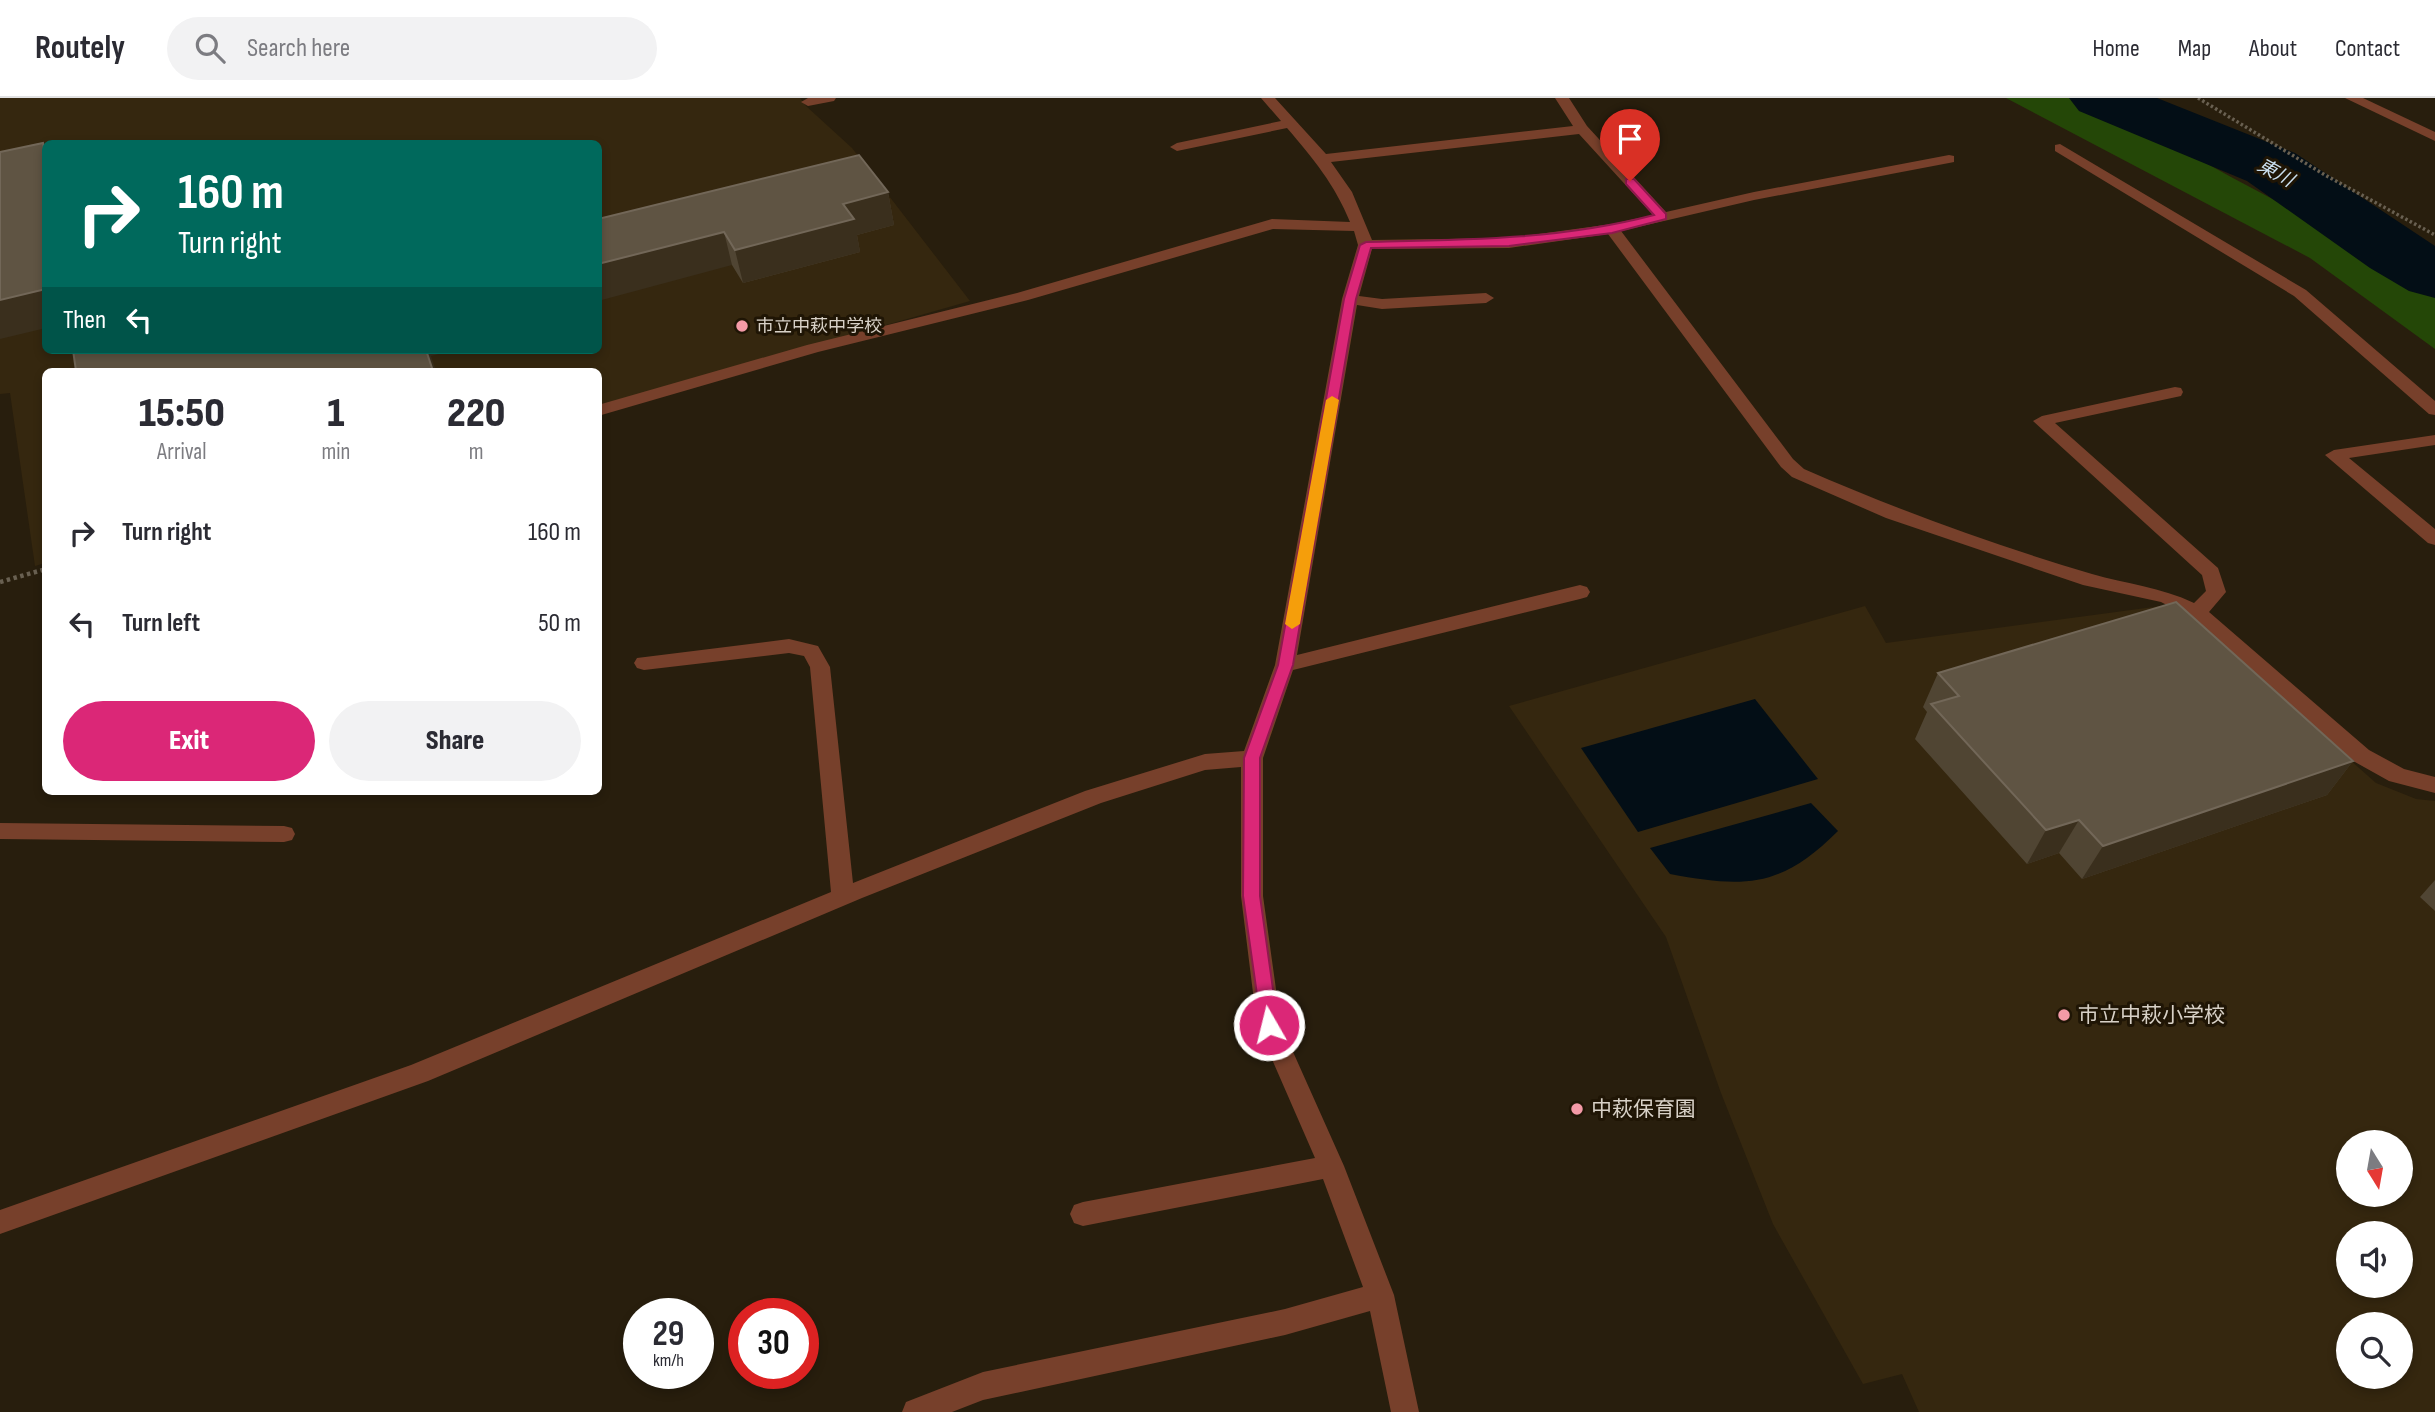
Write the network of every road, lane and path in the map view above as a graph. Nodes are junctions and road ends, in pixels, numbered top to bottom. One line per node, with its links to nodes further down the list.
1 (828, 98): 6 (street)
2 (1268, 98): 7 (street)
3 (1562, 98): 8 (street)
4 (2198, 98): 16 (path)
5 (2352, 98): 9 (street)
6 (808, 102)
7 (1291, 123): 10 (street); 12 (street)
8 (1582, 129): 12 (street); 14 (street)
9 (2435, 137)
10 (1177, 147)
11 (2060, 148): 22 (street)
12 (1322, 159): 17 (street)
13 (1949, 159): 14 (street)
14 (1662, 216): 15 (street)
15 (1612, 229): 17 (street); 28 (street)
16 (2435, 235)
17 (1363, 236): 19 (street); 21 (street)
18 (1486, 298): 19 (street)
19 (1350, 299): 30 (street)
20 (2175, 392): 28 (street)
21 (602, 410)
22 (2435, 410)
23 (2435, 440): 24 (street)
24 (2435, 539)
25 (42, 570): 26 (path)
26 (0, 582)
27 (1580, 592): 30 (street)
28 (2197, 612): 32 (street)
29 (644, 663): 35 (street)
30 (1285, 665): 31 (street)
31 (1252, 758): 35 (street); 36 (street)
32 (2435, 785)
33 (0, 831): 34 (street)
34 (284, 834)
35 (843, 897): 38 (street)
36 (1331, 1166): 37 (street); 39 (street)
37 (1083, 1214)
38 (0, 1222)
39 (1380, 1295): 40 (street); 41 (street)
40 (916, 1412)
41 (1405, 1412)

